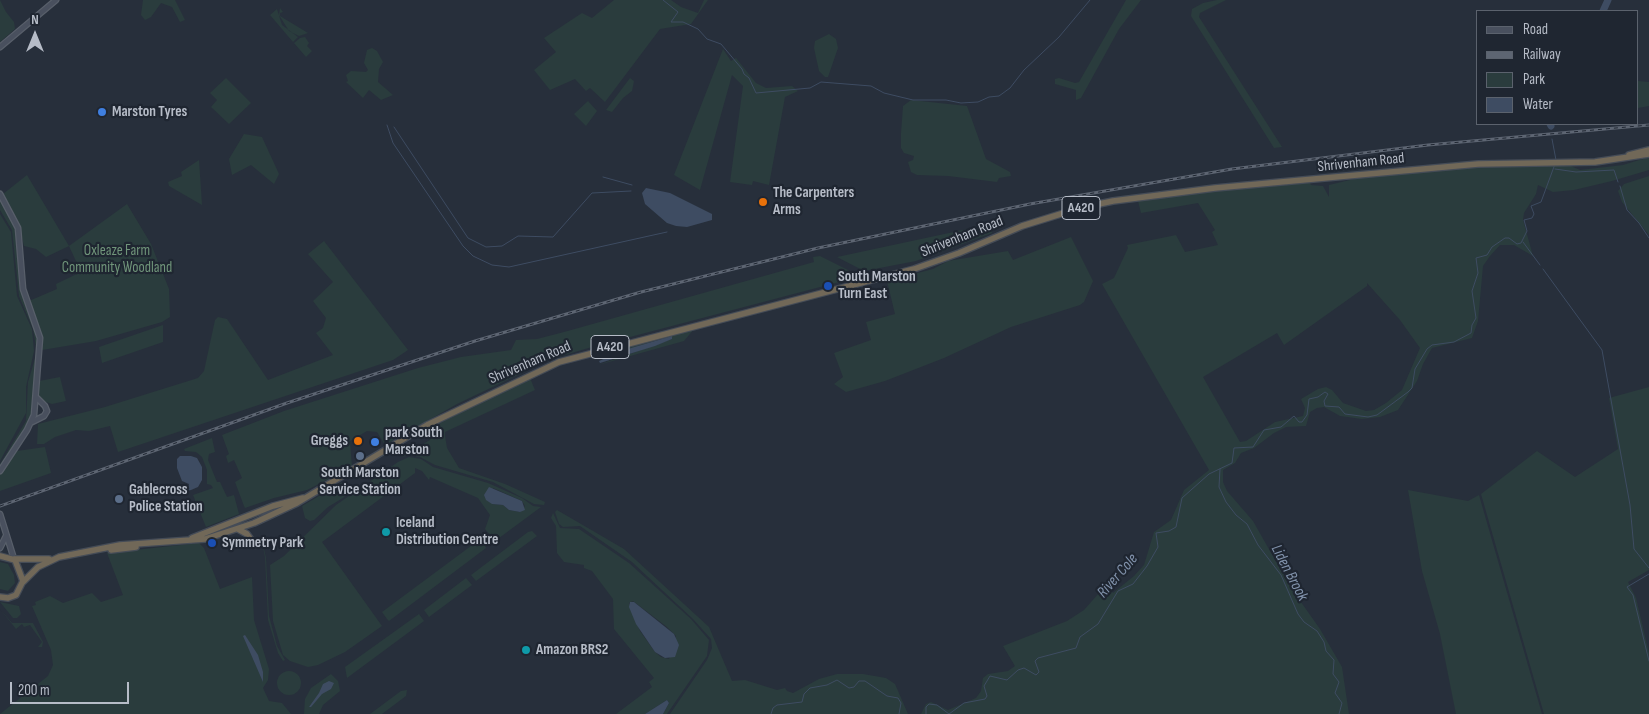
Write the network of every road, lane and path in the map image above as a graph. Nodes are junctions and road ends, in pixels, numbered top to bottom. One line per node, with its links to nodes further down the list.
1 (56, 0): 2 (street)
2 (0, 47)
3 (1649, 150): 5 (highway, A420)
4 (1649, 154): 5 (highway, A420)
5 (1578, 162): 14 (highway, Shrivenham Road / A420)
6 (0, 194): 7 (street)
7 (36, 397): 8 (street); 9 (street)
8 (42, 404): 9 (street); 11 (street)
9 (35, 406): 10 (street)
10 (34, 413): 11 (street); 12 (street)
11 (41, 417): 12 (street)
12 (32, 422): 13 (street)
13 (1, 469)
14 (305, 497): 16 (highway, Shrivenham Road / A420); 18 (highway, Shrivenham Road / A420)
15 (1, 516): 17 (street)
16 (238, 529): 18 (highway, Shrivenham Road / A420); 19 (highway)
17 (6, 535): 20 (street); 22 (street)
18 (180, 541): 23 (highway, Shrivenham Road / A420)
19 (255, 545)
20 (0, 548)
21 (0, 556): 22 (highway, A420)
22 (14, 559): 23 (highway, Shrivenham Road / A420); 24 (highway)
23 (53, 559): 24 (highway, Shrivenham Road / A420)
24 (23, 582): 25 (highway, A420)
25 (0, 597)

